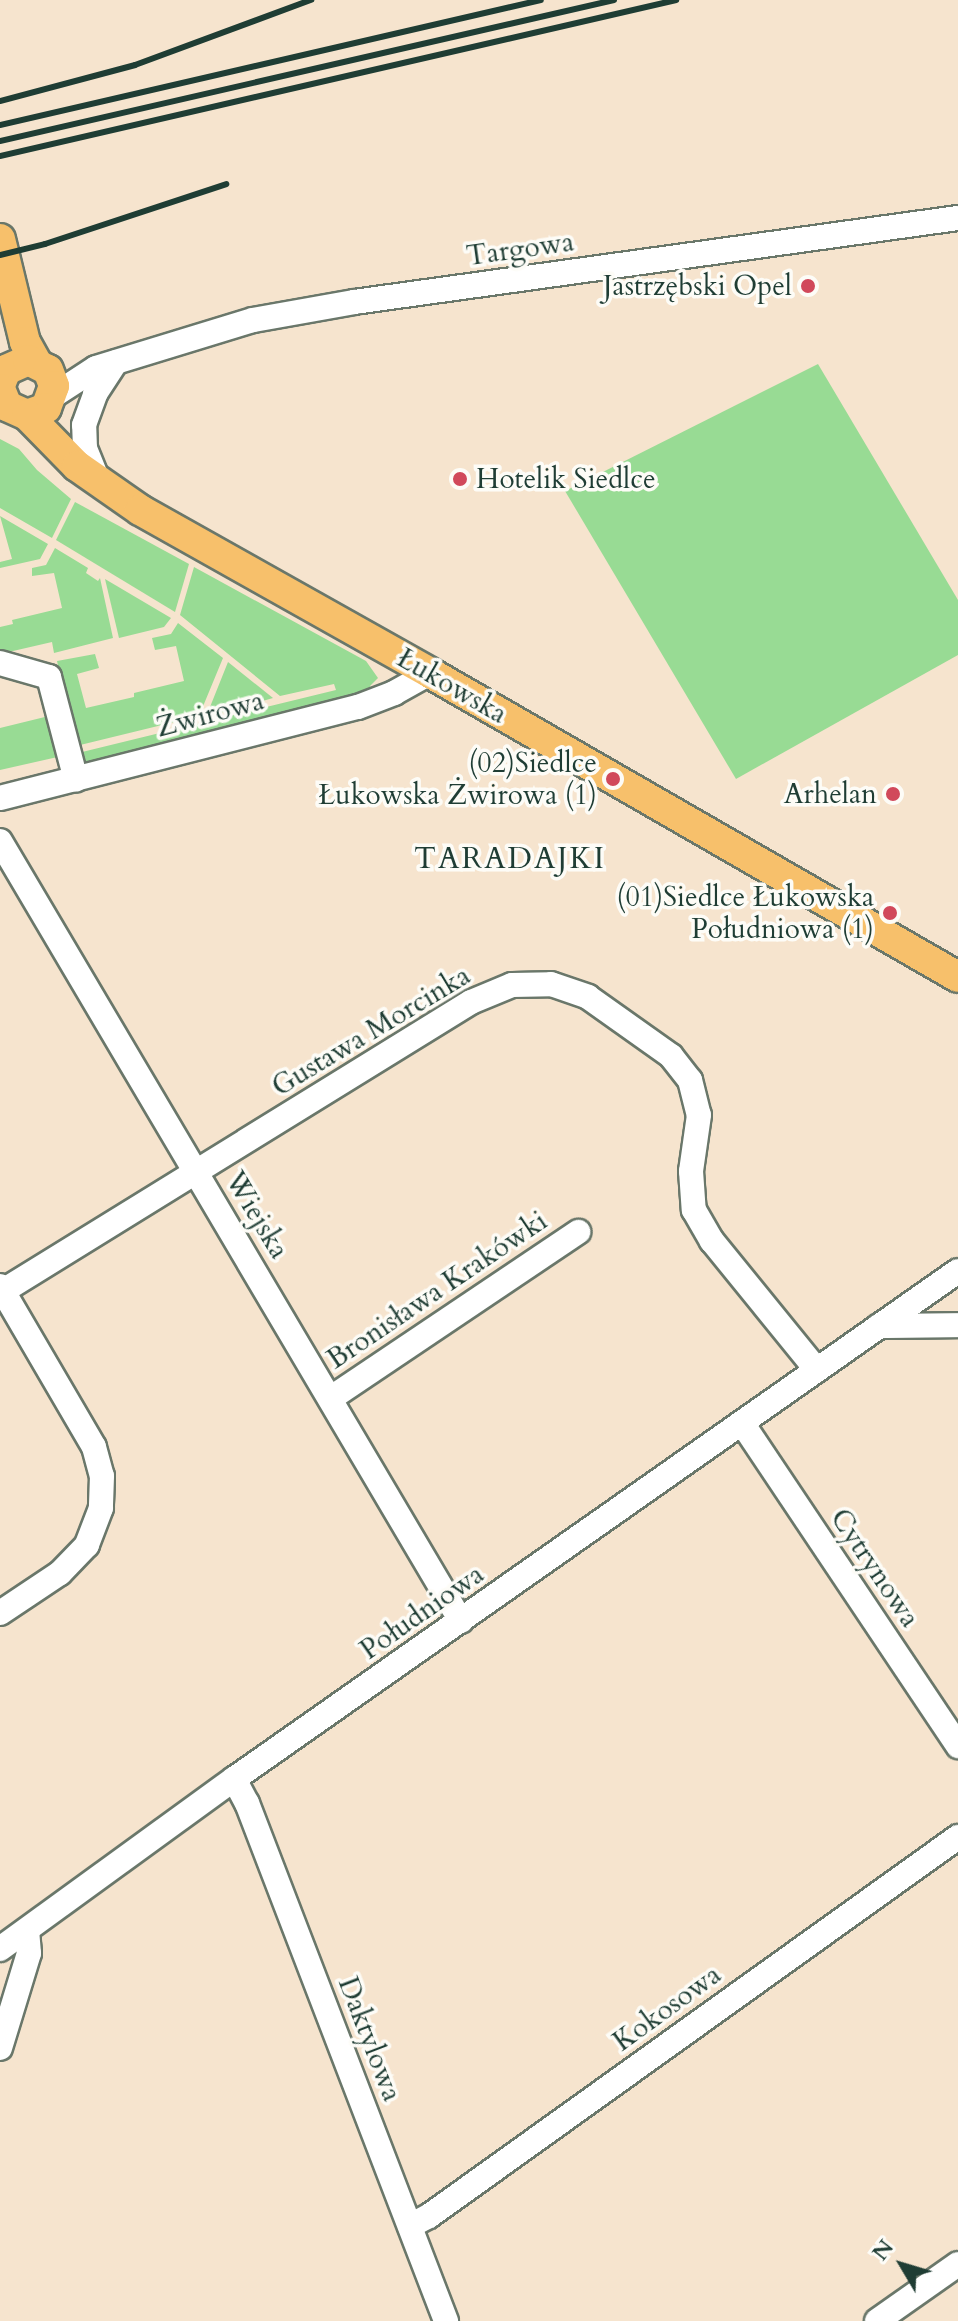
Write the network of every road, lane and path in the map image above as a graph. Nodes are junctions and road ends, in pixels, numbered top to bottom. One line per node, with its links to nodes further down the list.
1 (958, 218): 4 (street, Targowa)
2 (0, 239): 5 (main road, Łukowska)
3 (0, 325): 5 (main road, Łukowska)
4 (106, 365): 5 (street, Targowa); 6 (street)
5 (23, 392): 6 (main road, Łukowska)
6 (99, 483): 8 (main road, Łukowska)
7 (0, 663): 9 (street)
8 (430, 673): 9 (street, Żwirowa); 12 (main road, Łukowska)
9 (76, 780): 10 (street, Żwirowa)
10 (0, 798)
11 (0, 841): 13 (street, Wiejska)
12 (958, 977)
13 (197, 1173): 16 (street, Gustawa Morcinka); 19 (street, Gustawa Morcinka); 20 (street, Wiejska)
14 (578, 1232): 20 (street, Bronisława Krakówki)
15 (958, 1271): 18 (street, Południowa)
16 (2, 1288): 22 (street)
17 (958, 1325): 18 (street)
18 (879, 1326): 19 (street, Południowa)
19 (817, 1370): 21 (street, Południowa)
20 (331, 1398): 23 (street, Wiejska)
21 (742, 1423): 23 (street, Południowa); 24 (street, Cytrynowa)
22 (0, 1613)
23 (461, 1621): 25 (street, Południowa)
24 (958, 1746)
25 (234, 1779): 27 (street, Południowa); 30 (street, Daktylowa)
26 (958, 1837): 30 (street, Kokosowa)
27 (27, 1930): 28 (street, Południowa); 29 (street)
28 (0, 1949)
29 (0, 2048)
30 (410, 2226): 32 (street, Daktylowa)
31 (958, 2264): 33 (street)
32 (446, 2321)
33 (877, 2321)

